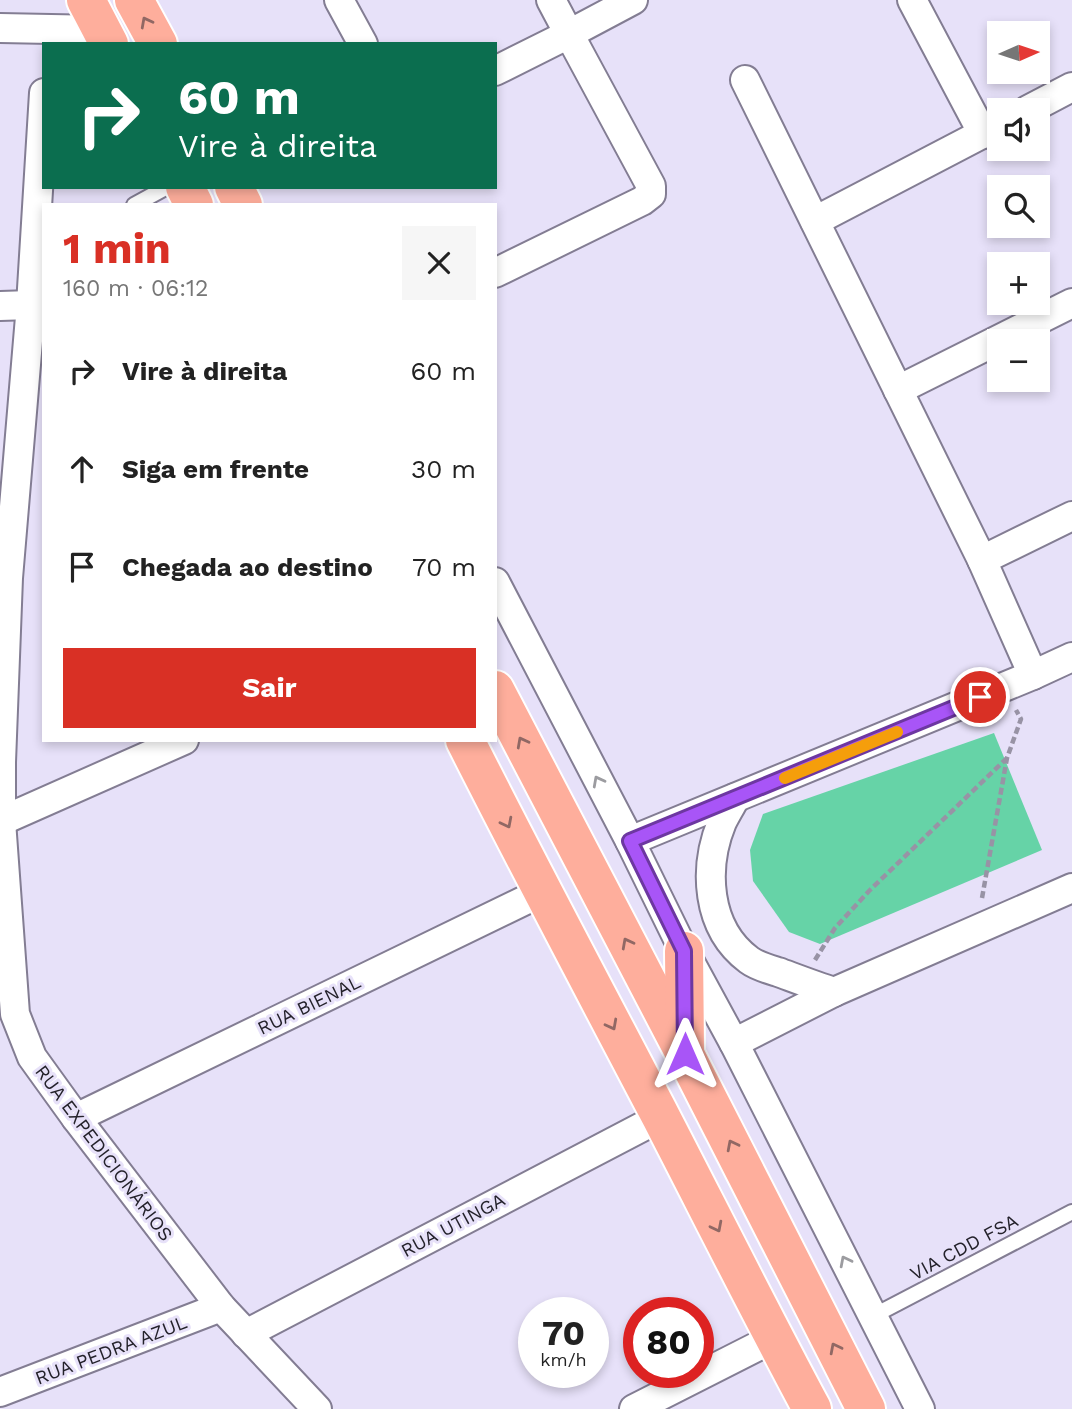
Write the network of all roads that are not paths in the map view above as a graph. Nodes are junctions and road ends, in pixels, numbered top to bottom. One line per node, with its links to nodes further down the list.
1 (134, 0): 10 (highway, one-way to 1)
2 (339, 0): 11 (street)
3 (551, 0): 8 (street)
4 (633, 0): 8 (street)
5 (912, 0): 16 (street)
6 (99, 24): 9 (street)
7 (0, 28): 9 (street)
8 (569, 34): 12 (street); 23 (street)
9 (47, 36)
10 (157, 42)
11 (362, 42)
12 (497, 70)
13 (745, 80): 21 (street)
14 (1072, 87): 15 (street)
15 (1050, 98)
16 (987, 123)
17 (987, 132): 21 (street)
18 (42, 158): 22 (street, RUA EXPEDICIONÁRIOS)
19 (163, 189): 20 (lane)
20 (138, 203)
21 (815, 220): 27 (street)
22 (39, 255): 25 (street, RUA EXPEDICIONÁRIOS)
23 (497, 272)
24 (1072, 303): 27 (street)
25 (31, 305): 26 (street); 30 (street, RUA EXPEDICIONÁRIOS)
26 (0, 306)
27 (898, 390): 29 (street)
28 (1072, 516): 29 (street)
29 (982, 560): 33 (street)
30 (4, 578): 38 (street, RUA EXPEDICIONÁRIOS)
31 (497, 586): 39 (street, one-way to 31)
32 (1072, 657): 33 (street)
33 (1033, 675): 37 (street)
34 (497, 694): 46 (highway, one-way to 34)
35 (179, 742): 38 (street)
36 (466, 742): 41 (highway, one-way to 41)
37 (735, 798): 39 (street); 43 (street)
38 (1, 821): 44 (street, RUA EXPEDICIONÁRIOS)
39 (630, 841): 42 (street)
40 (1072, 888): 43 (street)
41 (542, 892): 47 (highway, one-way to 47); 48 (street, RUA BIENAL)
42 (684, 951): 45 (street); 46 (highway)
43 (834, 992): 45 (street)
44 (7, 1010): 48 (street, RUA EXPEDICIONÁRIOS)
45 (734, 1043): 51 (street, one-way to 45)
46 (685, 1054): 58 (highway, one-way to 46)
47 (661, 1117): 52 (street, RUA UTINGA); 53 (highway, one-way to 53)
48 (76, 1118): 50 (street, RUA EXPEDICIONÁRIOS)
49 (1072, 1212): 51 (lane, VIA CDD FSA)
50 (221, 1307): 52 (street, RUA EXPEDICIONÁRIOS); 54 (street, RUA PEDRA AZUL)
51 (873, 1316): 59 (street)
52 (246, 1334): 55 (street, RUA EXPEDICIONÁRIOS)
53 (774, 1338): 56 (street); 57 (highway)
54 (0, 1392)
55 (317, 1409)
56 (634, 1409)
57 (812, 1409)
58 (866, 1409)
59 (920, 1409)

